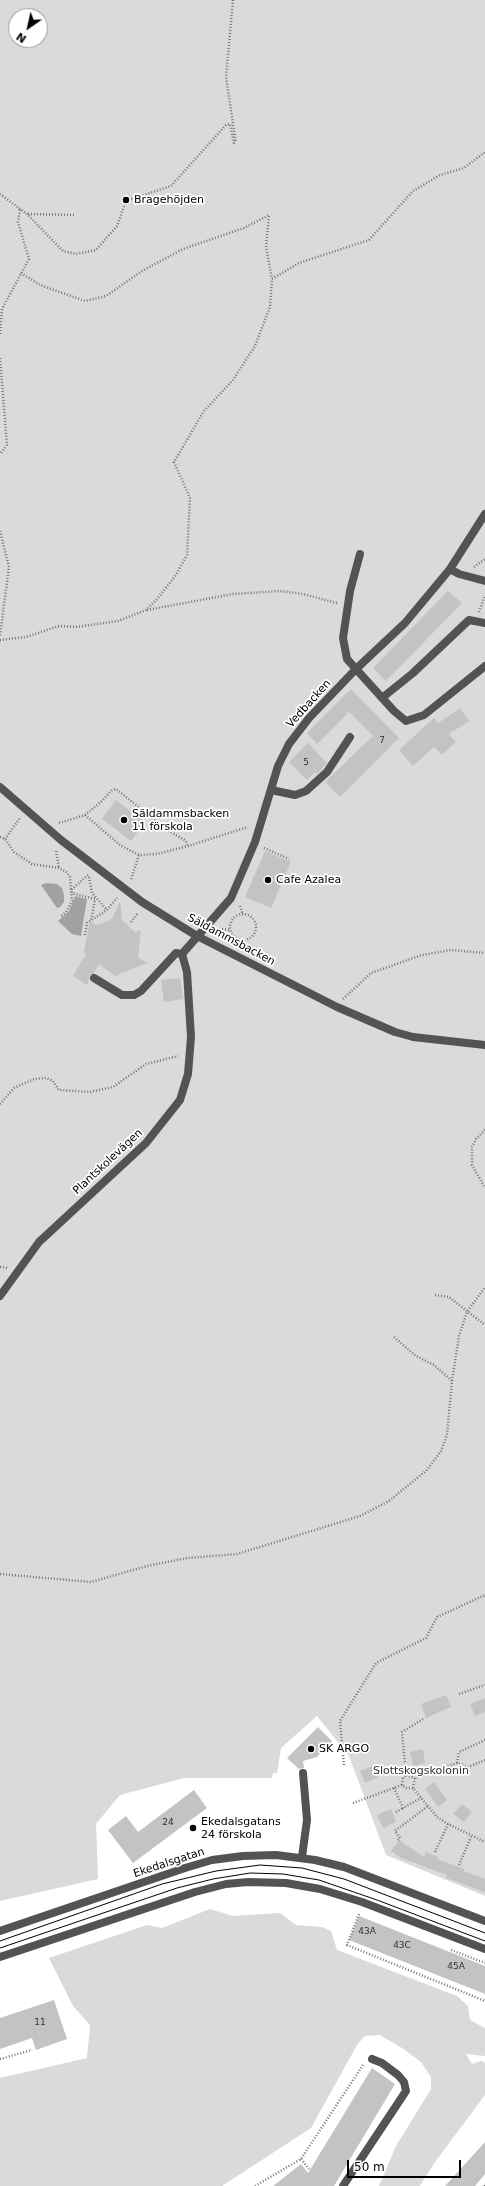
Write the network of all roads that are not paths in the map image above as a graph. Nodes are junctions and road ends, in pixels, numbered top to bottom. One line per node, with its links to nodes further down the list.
1 (485, 514): 3 (street, Vedbacken)
2 (360, 554): 7 (street)
3 (450, 569): 4 (street); 7 (street, Vedbacken)
4 (485, 581)
5 (485, 623): 8 (street)
6 (485, 666): 8 (street)
7 (356, 669): 8 (street); 11 (street, Vedbacken)
8 (382, 698)
9 (350, 737): 11 (street)
10 (0, 787): 12 (street, Säldammsbacken)
11 (271, 790): 12 (street, Vedbacken)
12 (197, 936): 13 (street); 15 (street, Säldammsbacken)
13 (182, 954): 14 (street); 16 (street, Plantskolevägen)
14 (94, 978)
15 (485, 1045)
16 (0, 1296)
17 (303, 1774): 18 (street)
18 (302, 1857): 19 (street, Ekedalsgatan); 20 (street, Ekedalsgatan)
19 (485, 1921)
20 (0, 1931)
21 (485, 1949): 22 (street)
22 (0, 1957)
23 (372, 2059): 24 (street)
24 (343, 2186)

